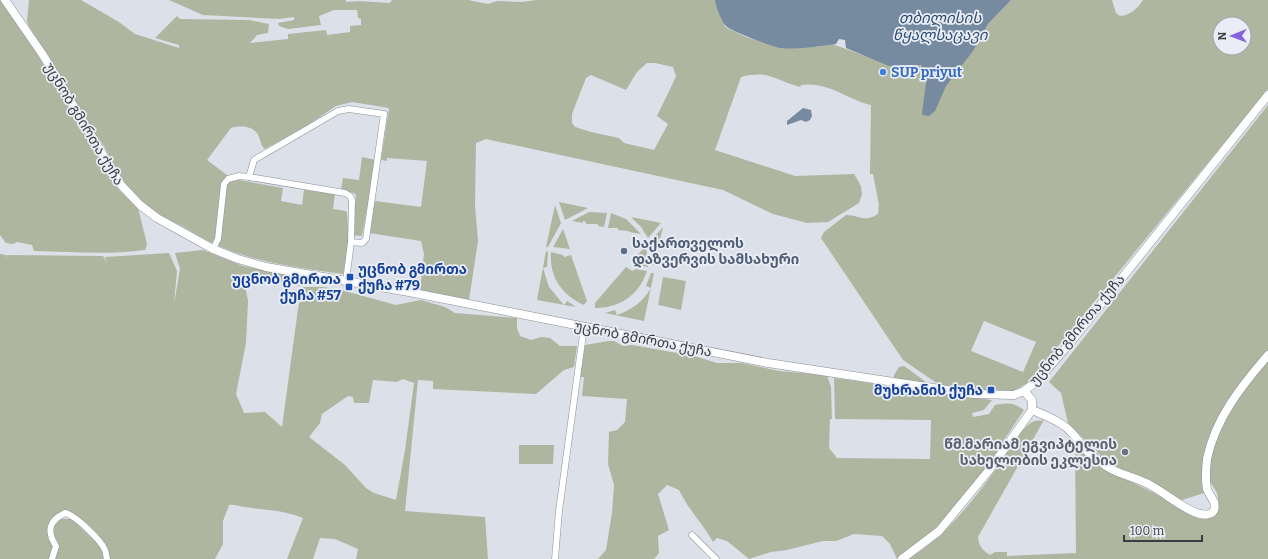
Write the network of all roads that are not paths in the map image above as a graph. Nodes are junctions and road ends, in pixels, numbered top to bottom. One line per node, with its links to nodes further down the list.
1 (5, 0): 5 (main road, უცნობ გმირთა ქუჩა)
2 (1268, 95): 9 (main road, უცნობ გმირთა ქუჩა)
3 (249, 177): 4 (street); 4 (street); 5 (street)
4 (351, 242): 6 (street)
5 (213, 249): 6 (main road, უცნობ გმირთა ქუჩა)
6 (346, 281): 7 (main road, უცნობ გმირთა ქუჩა)
7 (584, 327): 9 (main road, უცნობ გმირთა ქუჩა); 14 (street)
8 (1268, 355): 10 (main road)
9 (1024, 391): 10 (main road)
10 (1032, 410): 16 (main road)
11 (692, 535): 15 (street)
12 (52, 559): 13 (street)
13 (107, 559)
14 (555, 559)
15 (716, 559)
16 (902, 559)

